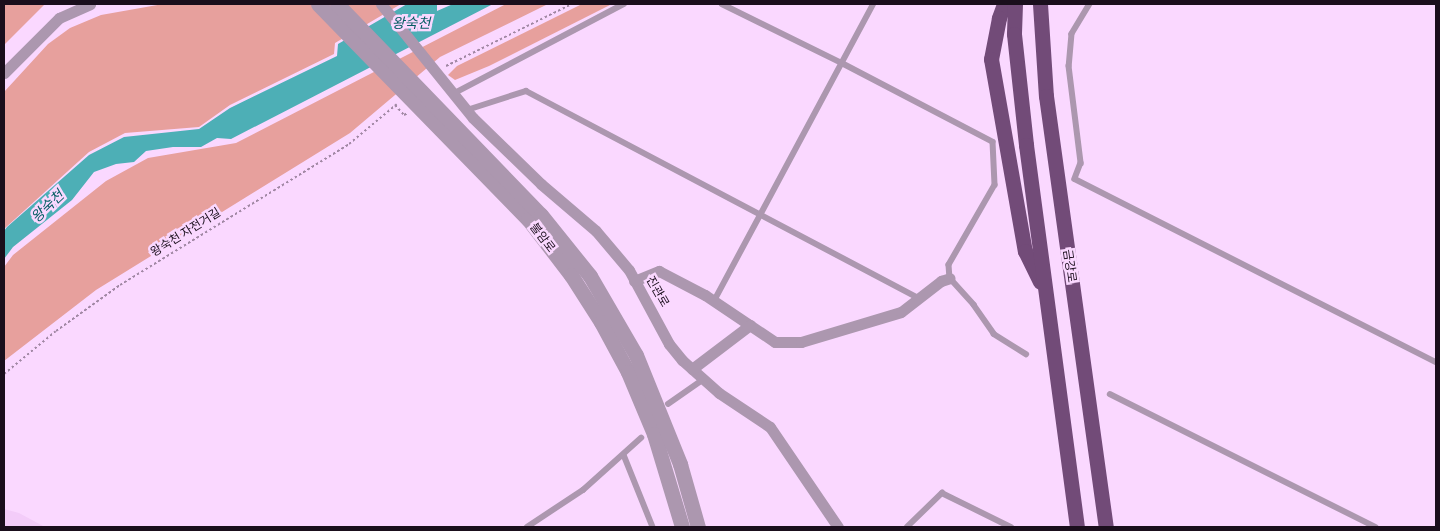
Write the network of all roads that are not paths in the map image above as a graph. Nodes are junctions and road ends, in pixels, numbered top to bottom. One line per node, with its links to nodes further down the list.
1 (90, 4): 13 (street)
2 (318, 4): 17 (street, 불암로)
3 (337, 4): 17 (street, 불암로)
4 (380, 4): 14 (street, 진관로)
5 (624, 4): 14 (lane)
6 (722, 4): 12 (lane)
7 (873, 4): 12 (lane)
8 (1004, 4): 20 (highway)
9 (1015, 4): 20 (highway)
10 (1040, 4): 40 (highway, 금강로)
11 (1090, 4): 25 (lane)
12 (842, 63): 16 (lane); 18 (lane)
13 (4, 72)
14 (453, 94): 15 (street, 진관로)
15 (467, 110): 16 (lane); 19 (street, 진관로)
16 (761, 215): 21 (lane); 22 (lane)
17 (534, 217): 34 (street, 불암로); 35 (street, 불암로)
18 (950, 278): 21 (street); 24 (lane)
19 (634, 280): 22 (street); 26 (street, 진관로)
20 (1046, 294): 39 (highway)
21 (919, 298): 23 (street)
22 (714, 301): 23 (street)
23 (750, 325): 26 (street)
24 (1026, 354)
25 (1436, 362)
26 (692, 369): 27 (street, 진관로)
27 (704, 379): 29 (lane); 36 (street, 진관로)
28 (1110, 394): 41 (lane)
29 (668, 404)
30 (641, 438): 31 (lane)
31 (624, 455): 32 (lane); 33 (lane)
32 (528, 527)
33 (653, 527)
34 (682, 527)
35 (698, 527)
36 (838, 527)
37 (907, 527): 38 (lane)
38 (1010, 527)
39 (1077, 527)
40 (1106, 527)
41 (1376, 527)

